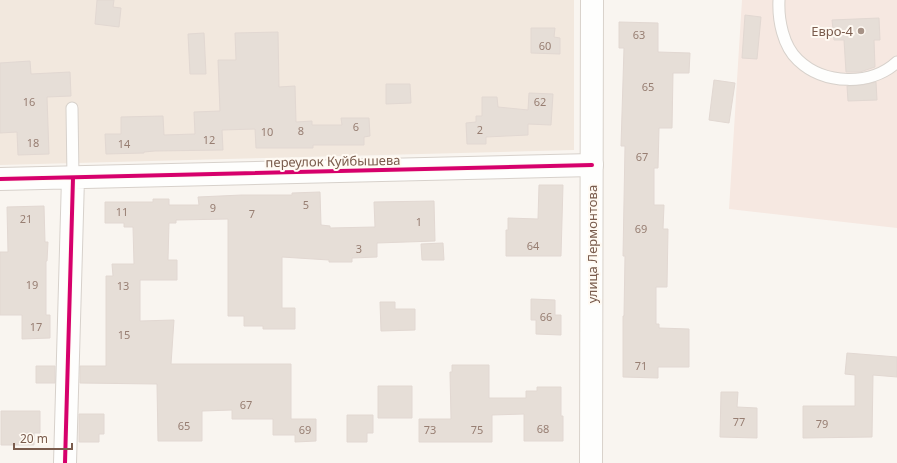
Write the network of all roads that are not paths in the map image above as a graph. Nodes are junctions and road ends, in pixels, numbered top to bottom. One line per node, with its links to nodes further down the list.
1 (592, 0): 5 (street, улица Лермонтова)
2 (778, 0): 3 (lane)
3 (897, 62)
4 (72, 108): 6 (lane)
5 (592, 165): 6 (street, переулок Куйбышева); 9 (street, улица Лермонтова)
6 (73, 178): 7 (street, переулок Куйбышева); 8 (street)
7 (0, 179)
8 (65, 463)
9 (591, 463)

